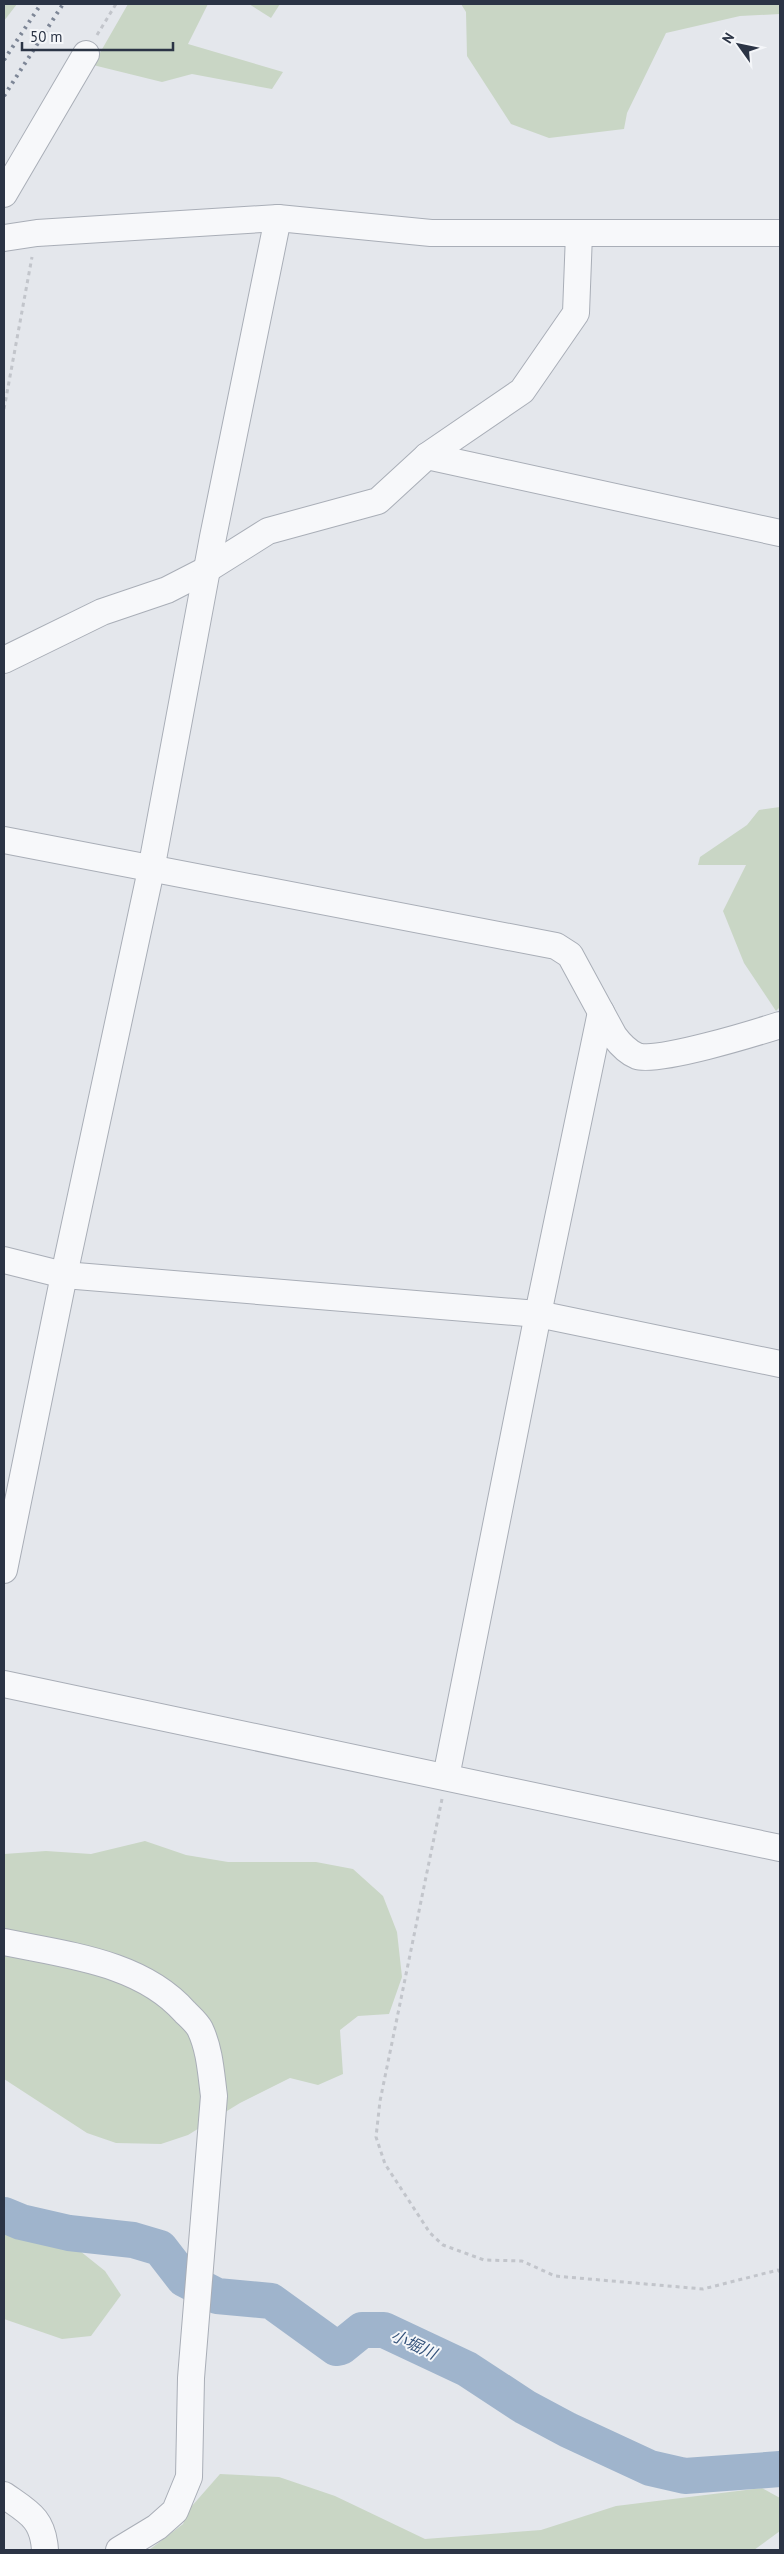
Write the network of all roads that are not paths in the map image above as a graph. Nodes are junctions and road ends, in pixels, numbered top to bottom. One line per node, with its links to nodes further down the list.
1 (86, 54): 2 (street)
2 (4, 194)
3 (278, 218): 5 (street); 6 (street); 9 (street)
4 (780, 233): 5 (street)
5 (579, 234): 7 (street)
6 (4, 238)
7 (427, 456): 8 (street); 9 (street)
8 (780, 533)
9 (206, 570): 10 (street); 12 (street)
10 (4, 660)
11 (4, 840): 12 (street)
12 (151, 870): 13 (street); 16 (street)
13 (601, 1012): 14 (street); 17 (street)
14 (780, 1026)
15 (4, 1260): 16 (street)
16 (64, 1275): 17 (street); 19 (street)
17 (538, 1314): 18 (street); 21 (street)
18 (780, 1364)
19 (4, 1570)
20 (4, 1684): 21 (street)
21 (446, 1777): 22 (street)
22 (780, 1848)
23 (4, 1942): 26 (street)
24 (4, 2495): 25 (street)
25 (45, 2550)
26 (119, 2550)

